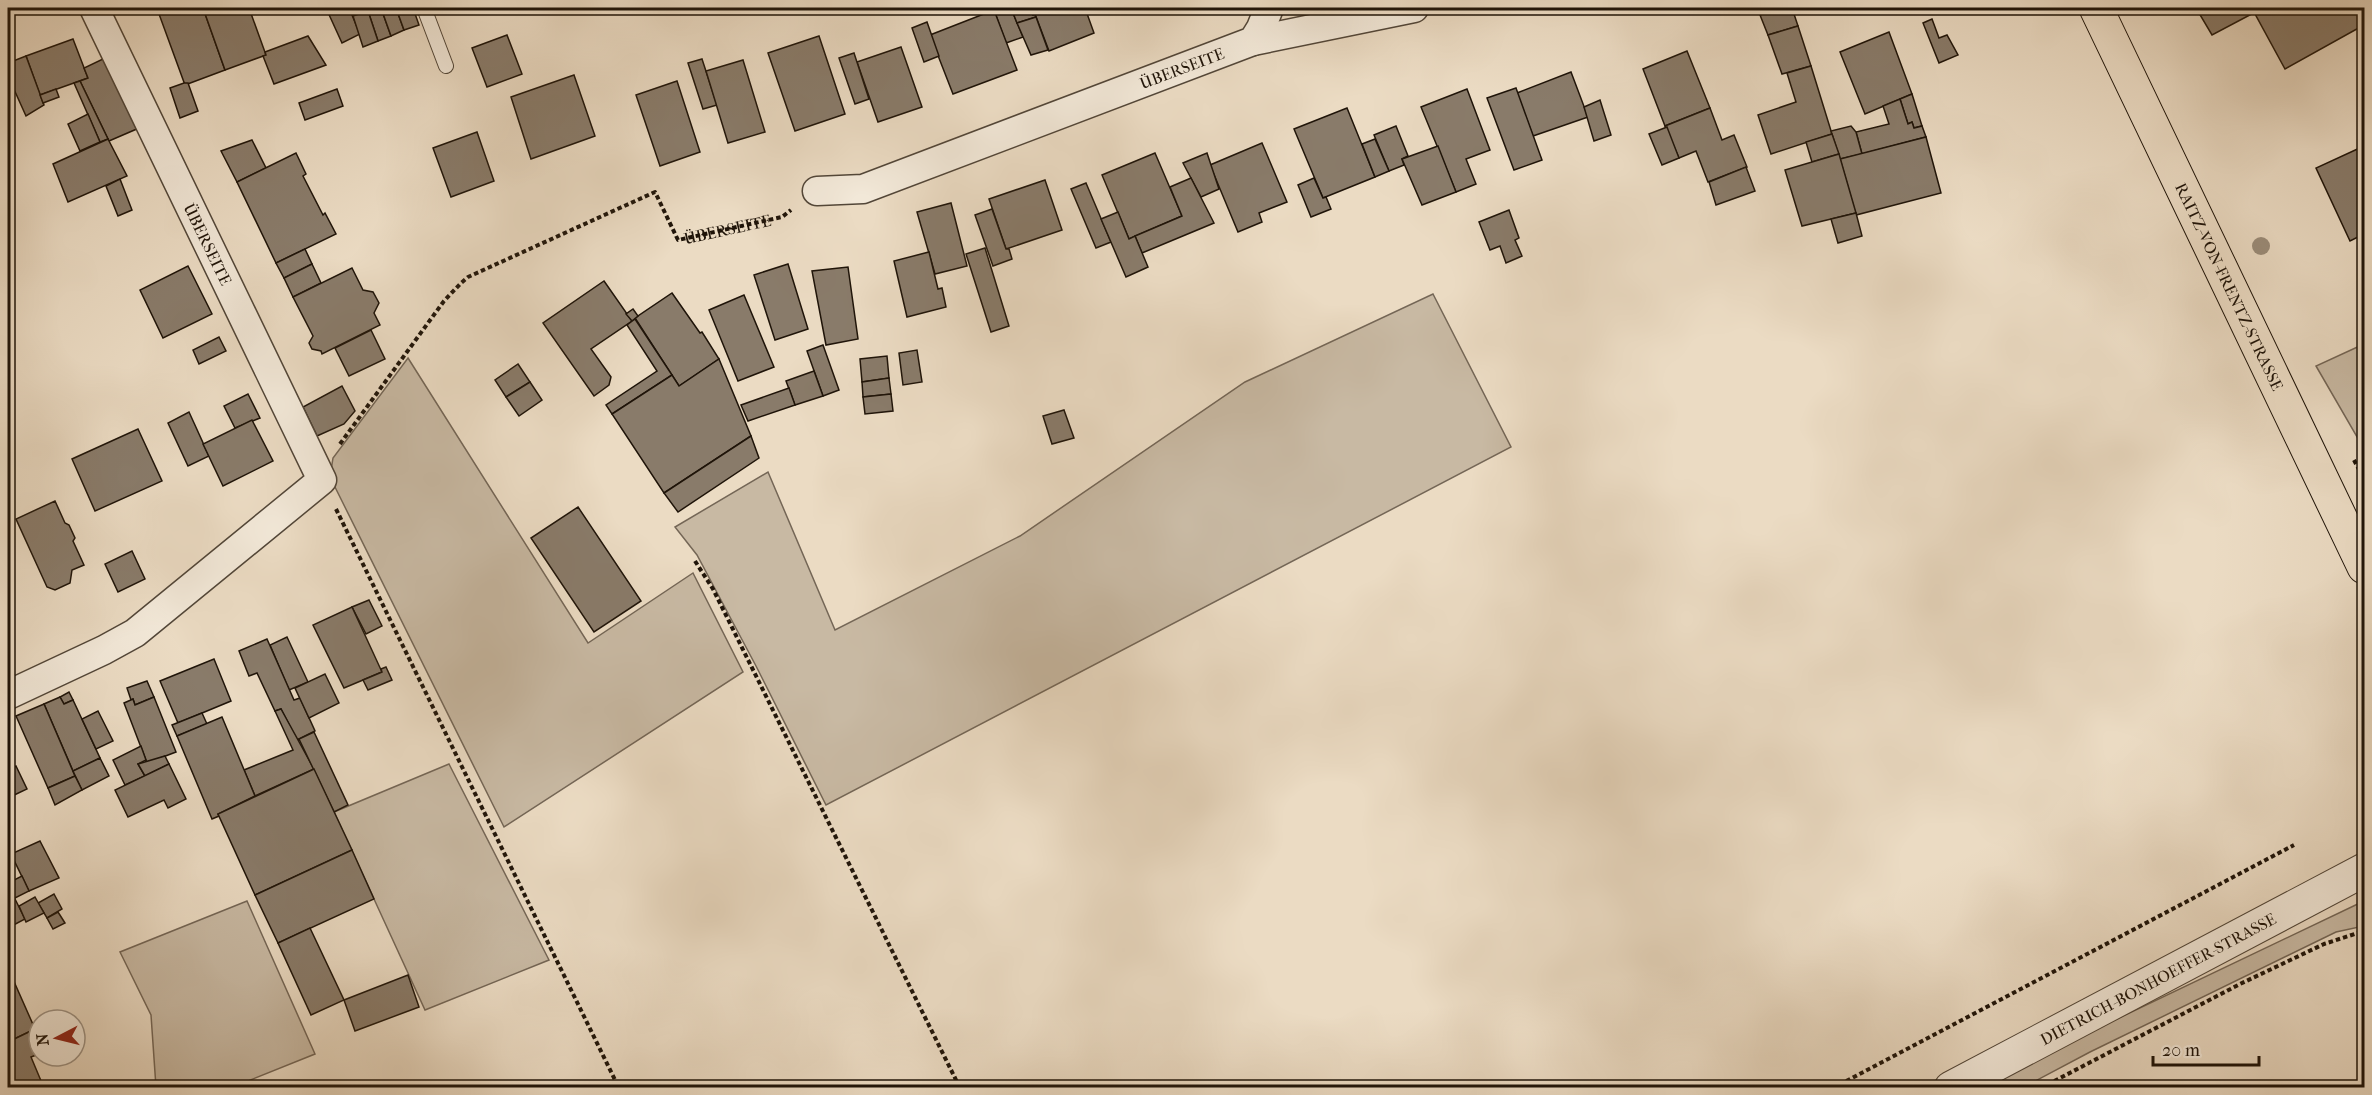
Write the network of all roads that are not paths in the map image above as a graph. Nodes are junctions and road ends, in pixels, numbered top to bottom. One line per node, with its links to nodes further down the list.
1 (94, 8): 10 (street, ÜBERSEITE)
2 (424, 8): 7 (lane)
3 (1269, 8): 6 (street)
4 (1414, 8): 6 (street, ÜBERSEITE)
5 (2096, 8): 9 (main road, RAITZ-VON-FRENTZ-STRASSE)
6 (1252, 41): 8 (street, ÜBERSEITE)
7 (446, 66)
8 (817, 191)
9 (2364, 567)
10 (8, 695)
11 (2364, 870): 12 (street, DIETRICH-BONHOEFFER-STRASSE)
12 (1951, 1088)

